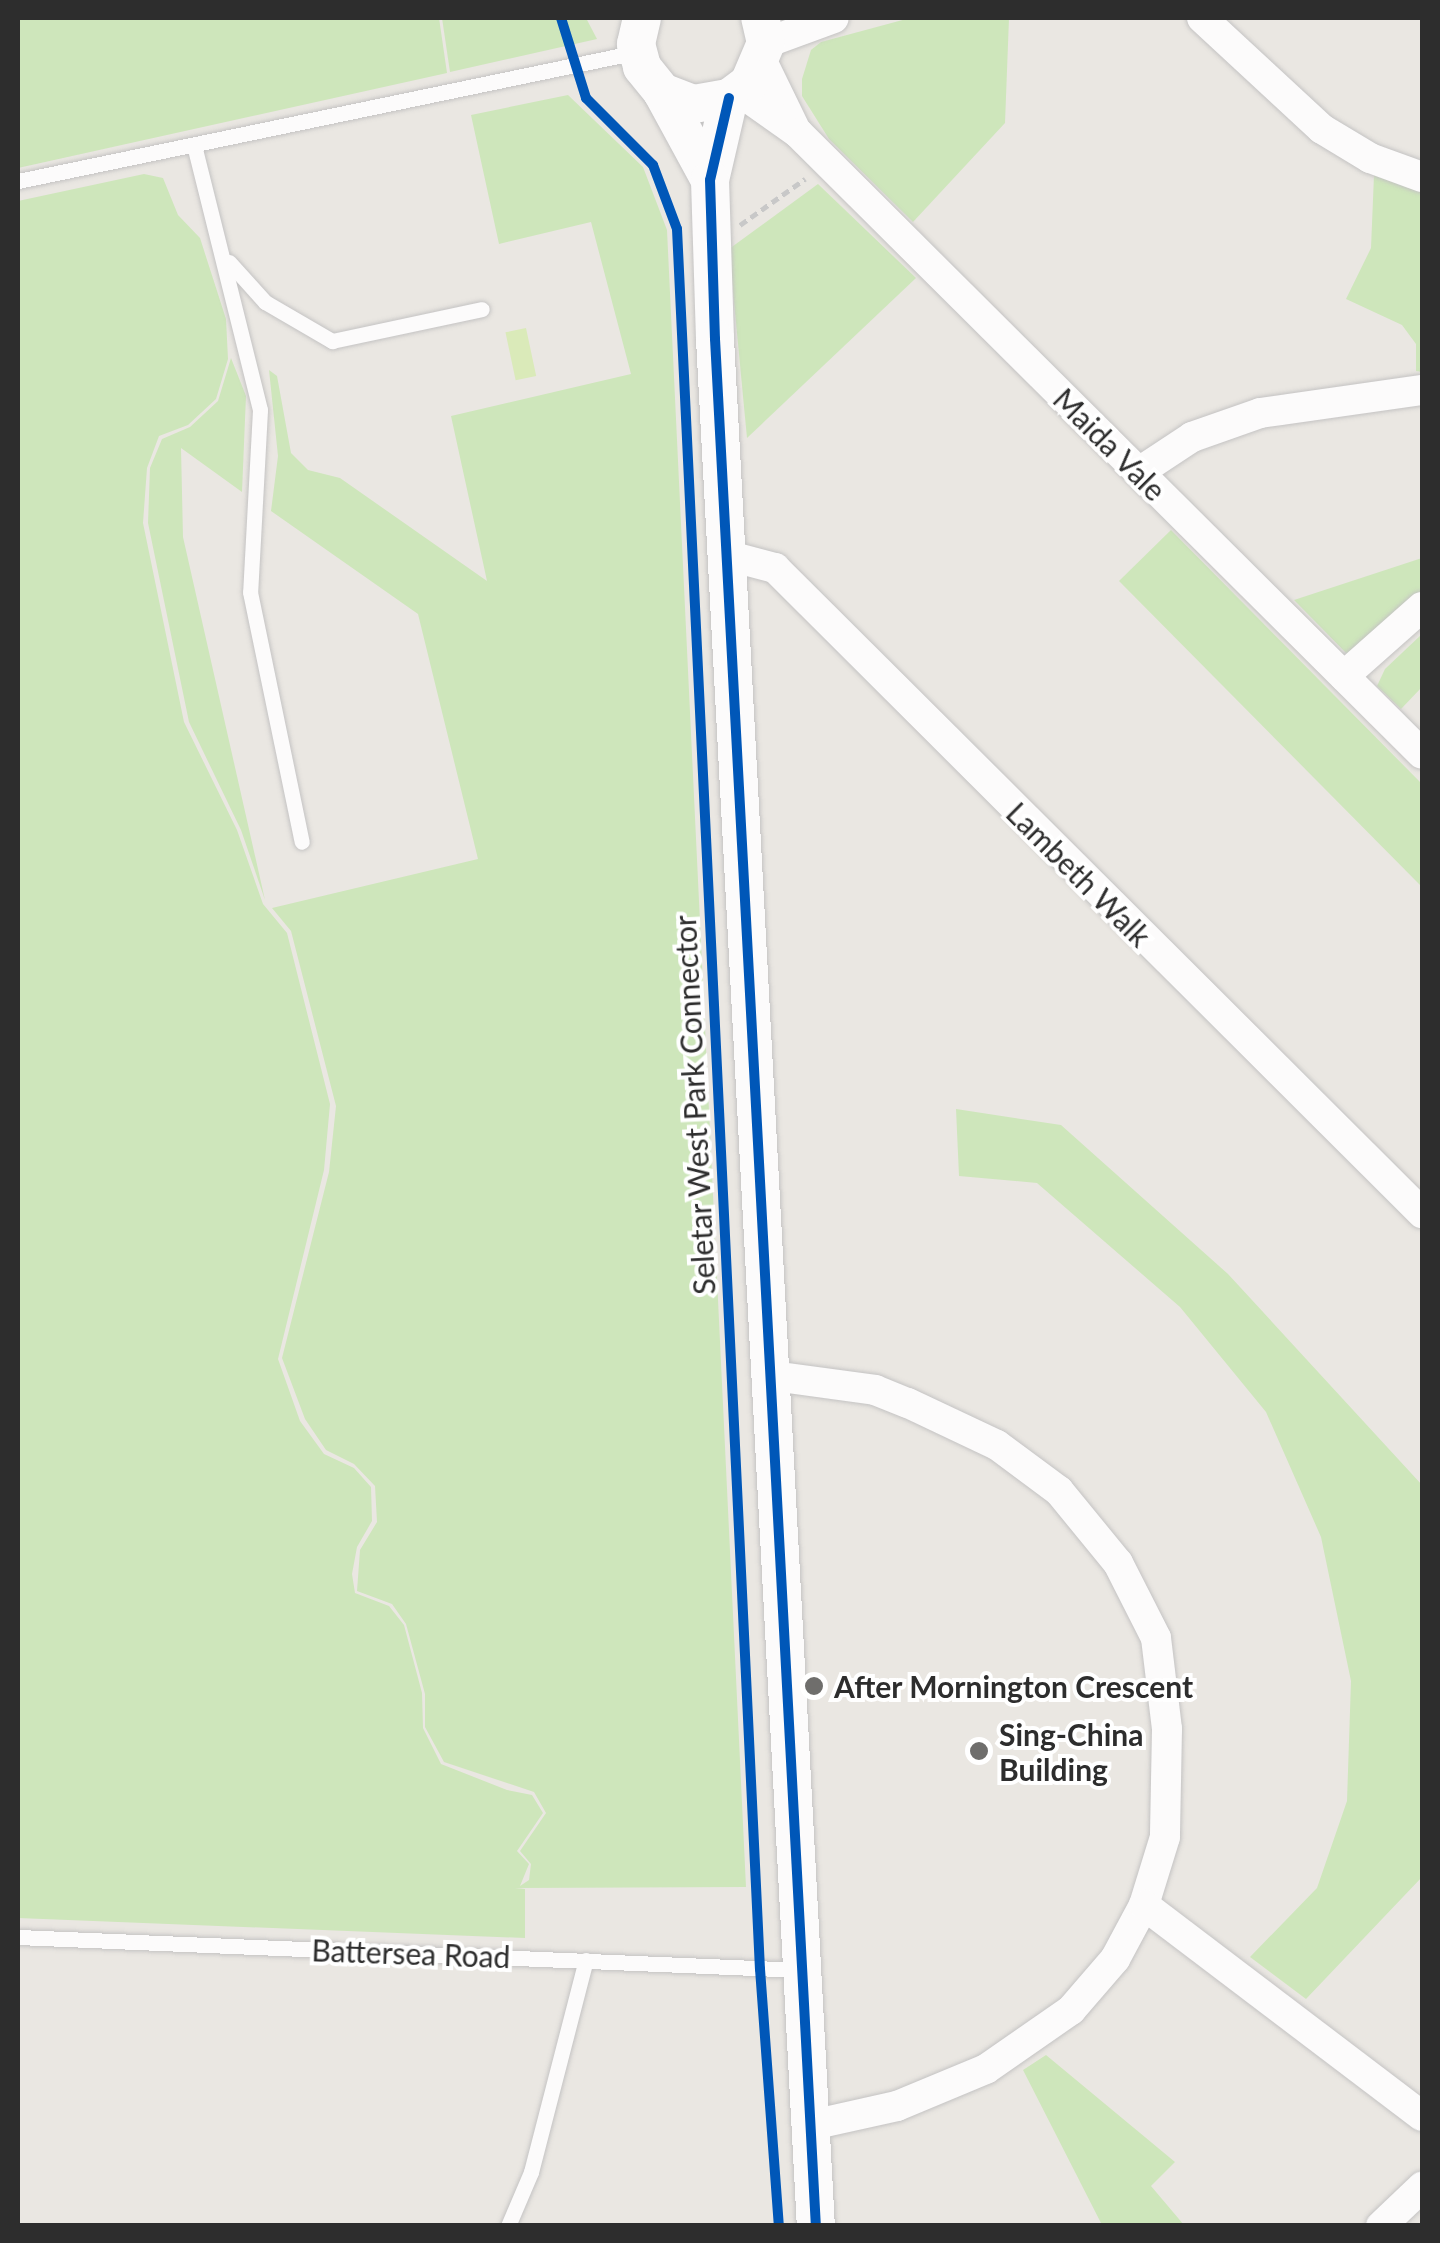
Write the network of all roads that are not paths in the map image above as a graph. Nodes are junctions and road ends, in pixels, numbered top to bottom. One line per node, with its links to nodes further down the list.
1 (834, 18): 4 (street)
2 (1202, 18): 9 (street)
3 (632, 33): 5 (street); 8 (lane)
4 (763, 40): 6 (street); 7 (street, Maida Vale)
5 (662, 92): 6 (street); 10 (street)
6 (734, 95): 7 (street, Maida Vale); 10 (street)
7 (798, 133): 15 (street, Maida Vale)
8 (194, 145): 11 (lane); 12 (lane)
9 (1422, 177)
10 (710, 180): 16 (street)
11 (18, 181)
12 (218, 246): 13 (lane); 20 (lane)
13 (482, 309)
14 (1422, 390): 15 (street)
15 (1139, 472): 18 (street, Maida Vale)
16 (726, 555): 21 (street, Lambeth Walk); 22 (street)
17 (1422, 607): 18 (street)
18 (1344, 676): 19 (street, Maida Vale)
19 (1422, 754)
20 (302, 842)
21 (1422, 1213)
22 (773, 1376): 23 (street); 26 (street)
23 (1144, 1905): 27 (street); 28 (street)
24 (18, 1937): 25 (lane, Battersea Road)
25 (586, 1960): 26 (lane, Battersea Road); 30 (lane)
26 (805, 1971): 28 (street)
27 (1422, 2116)
28 (811, 2125): 31 (street)
29 (1422, 2187): 32 (street)
30 (508, 2226)
31 (816, 2226)
32 (1381, 2226)

